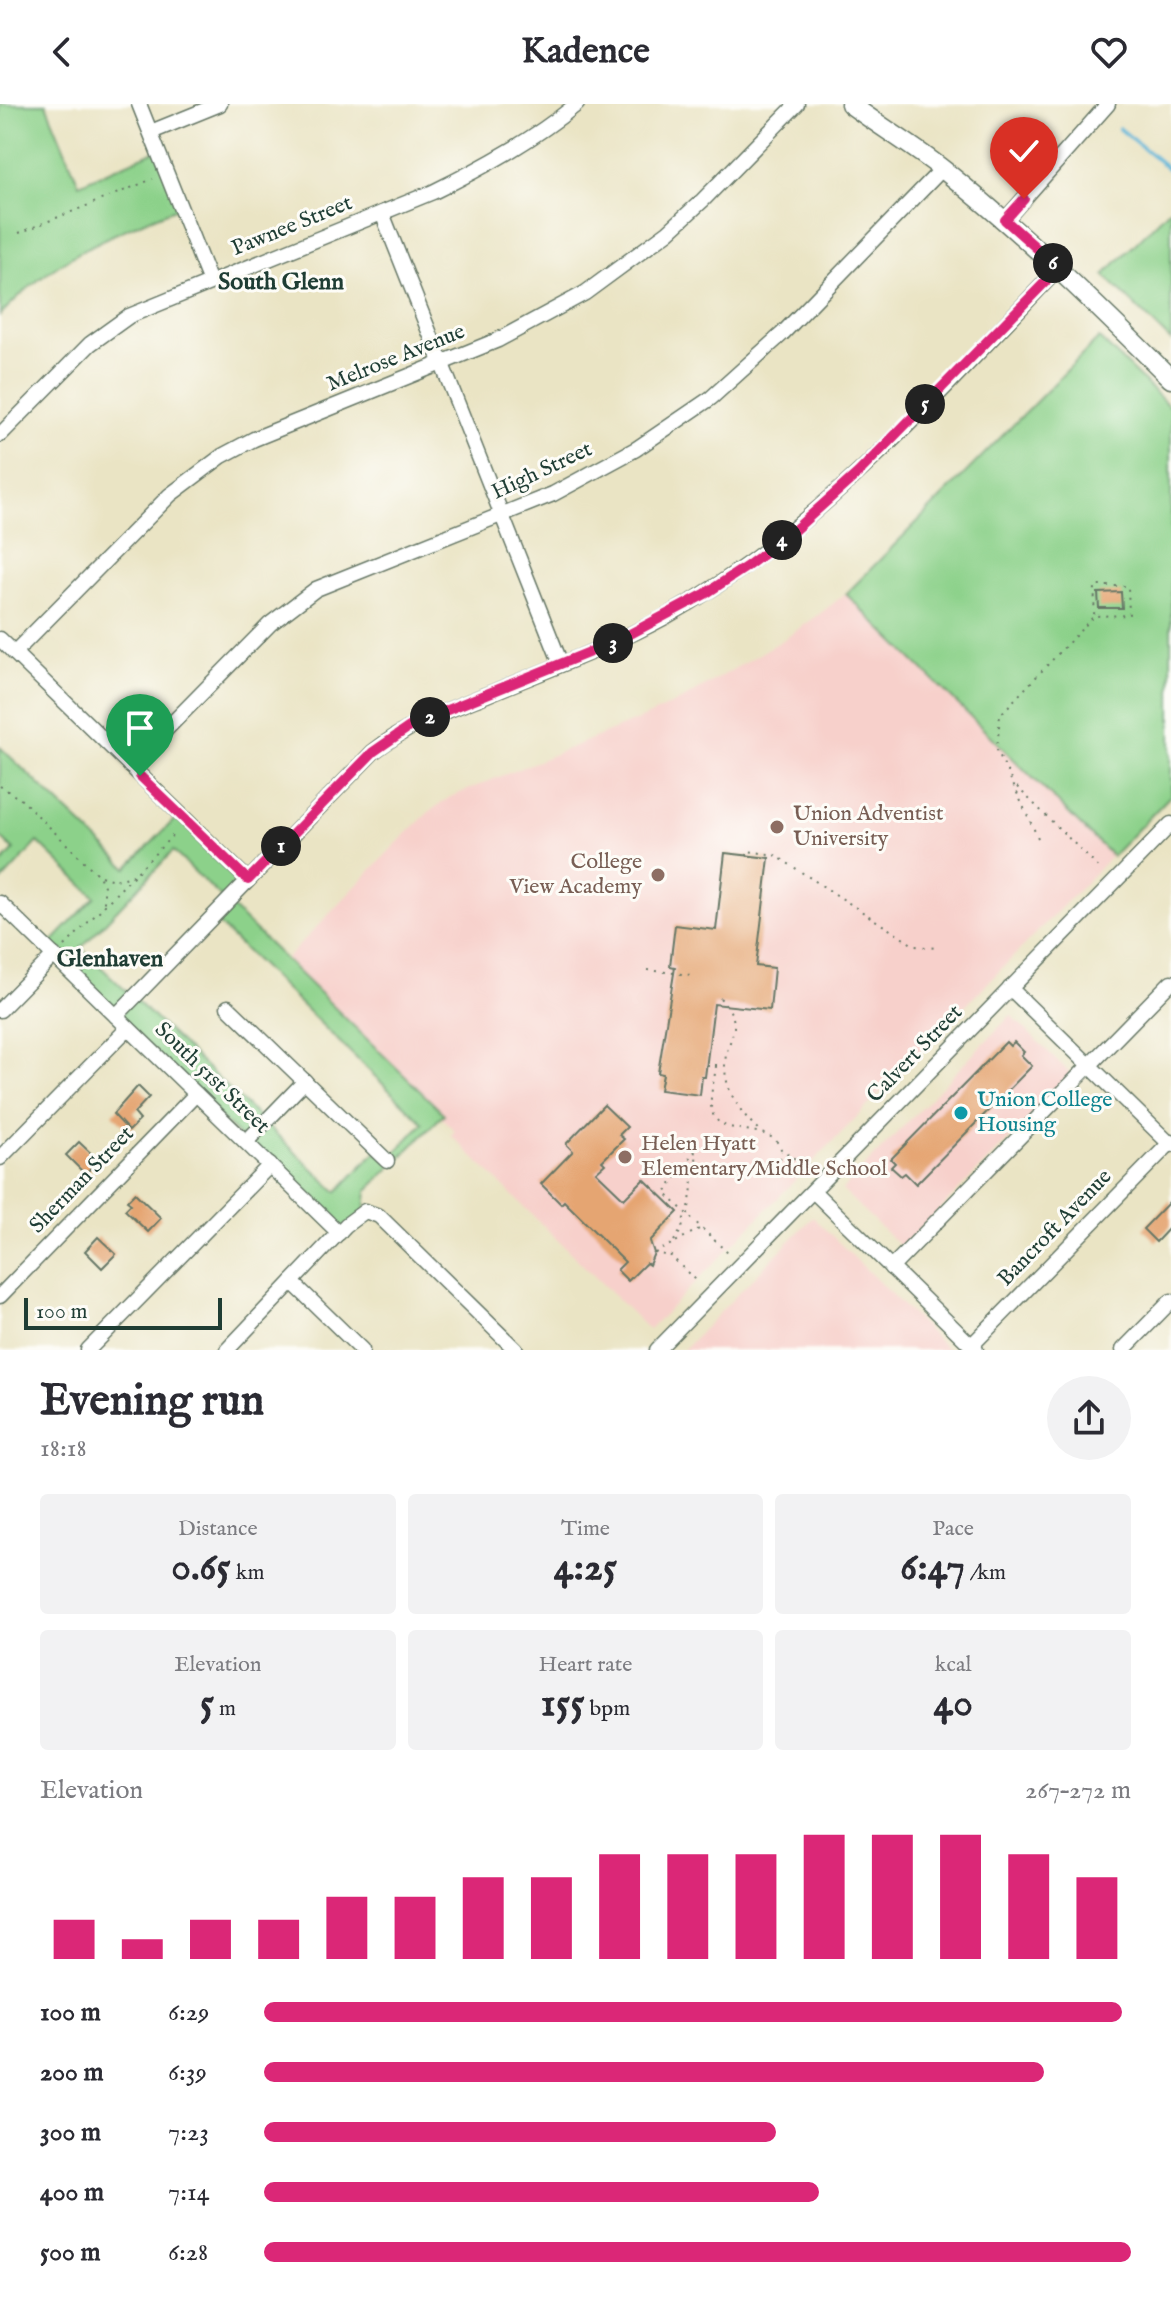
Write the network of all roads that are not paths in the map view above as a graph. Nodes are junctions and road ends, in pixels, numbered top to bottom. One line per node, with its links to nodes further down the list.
1 (139, 104): 7 (street)
2 (220, 104): 7 (street)
3 (577, 104): 9 (street, Pawnee Street)
4 (797, 104): 13 (street, Melrose Avenue)
5 (850, 104): 8 (main road)
6 (1108, 104): 10 (street)
7 (151, 132): 12 (street)
8 (942, 169): 10 (main road); 16 (street, High Street)
9 (382, 213): 12 (street, Pawnee Street); 13 (street)
10 (1005, 220): 11 (main road)
11 (1059, 268): 14 (main road); 19 (street)
12 (210, 282): 15 (street, Pawnee Street)
13 (442, 364): 16 (street); 18 (street, Melrose Avenue)
14 (1171, 379)
15 (0, 435)
16 (500, 515): 19 (street); 20 (street, High Street)
17 (0, 639): 18 (street)
18 (14, 653): 20 (street)
19 (561, 664): 22 (street)
20 (130, 766): 22 (street)
21 (1171, 824): 26 (street, Calvert Street)
22 (248, 880): 29 (street)
23 (0, 903): 24 (street, South 51st Street)
24 (59, 951): 28 (street); 29 (street, South 51st Street)
25 (1171, 982): 31 (street)
26 (1010, 988): 31 (street); 39 (street, Calvert Street)
27 (228, 1007): 32 (street)
28 (0, 1010)
29 (116, 1016): 30 (street, South 51st Street)
30 (128, 1028): 33 (street, South 51st Street); 36 (street)
31 (1090, 1066): 35 (street); 41 (street)
32 (305, 1081): 34 (street); 37 (street)
33 (196, 1094): 34 (street, South 51st Street); 43 (street, Sherman Street)
34 (246, 1142): 38 (street, South 51st Street)
35 (1170, 1143): 45 (street, Bancroft Avenue)
36 (0, 1158)
37 (387, 1161)
38 (270, 1165): 40 (street, South 51st Street); 46 (street)
39 (813, 1191): 41 (street); 50 (street, Calvert Street)
40 (339, 1233): 42 (street); 49 (street)
41 (891, 1268): 45 (street)
42 (292, 1282): 47 (street); 48 (street)
43 (0, 1296)
44 (1171, 1301): 51 (street)
45 (974, 1348)
46 (88, 1350)
47 (227, 1350)
48 (362, 1350)
49 (516, 1350)
50 (658, 1350)
51 (1123, 1350)

